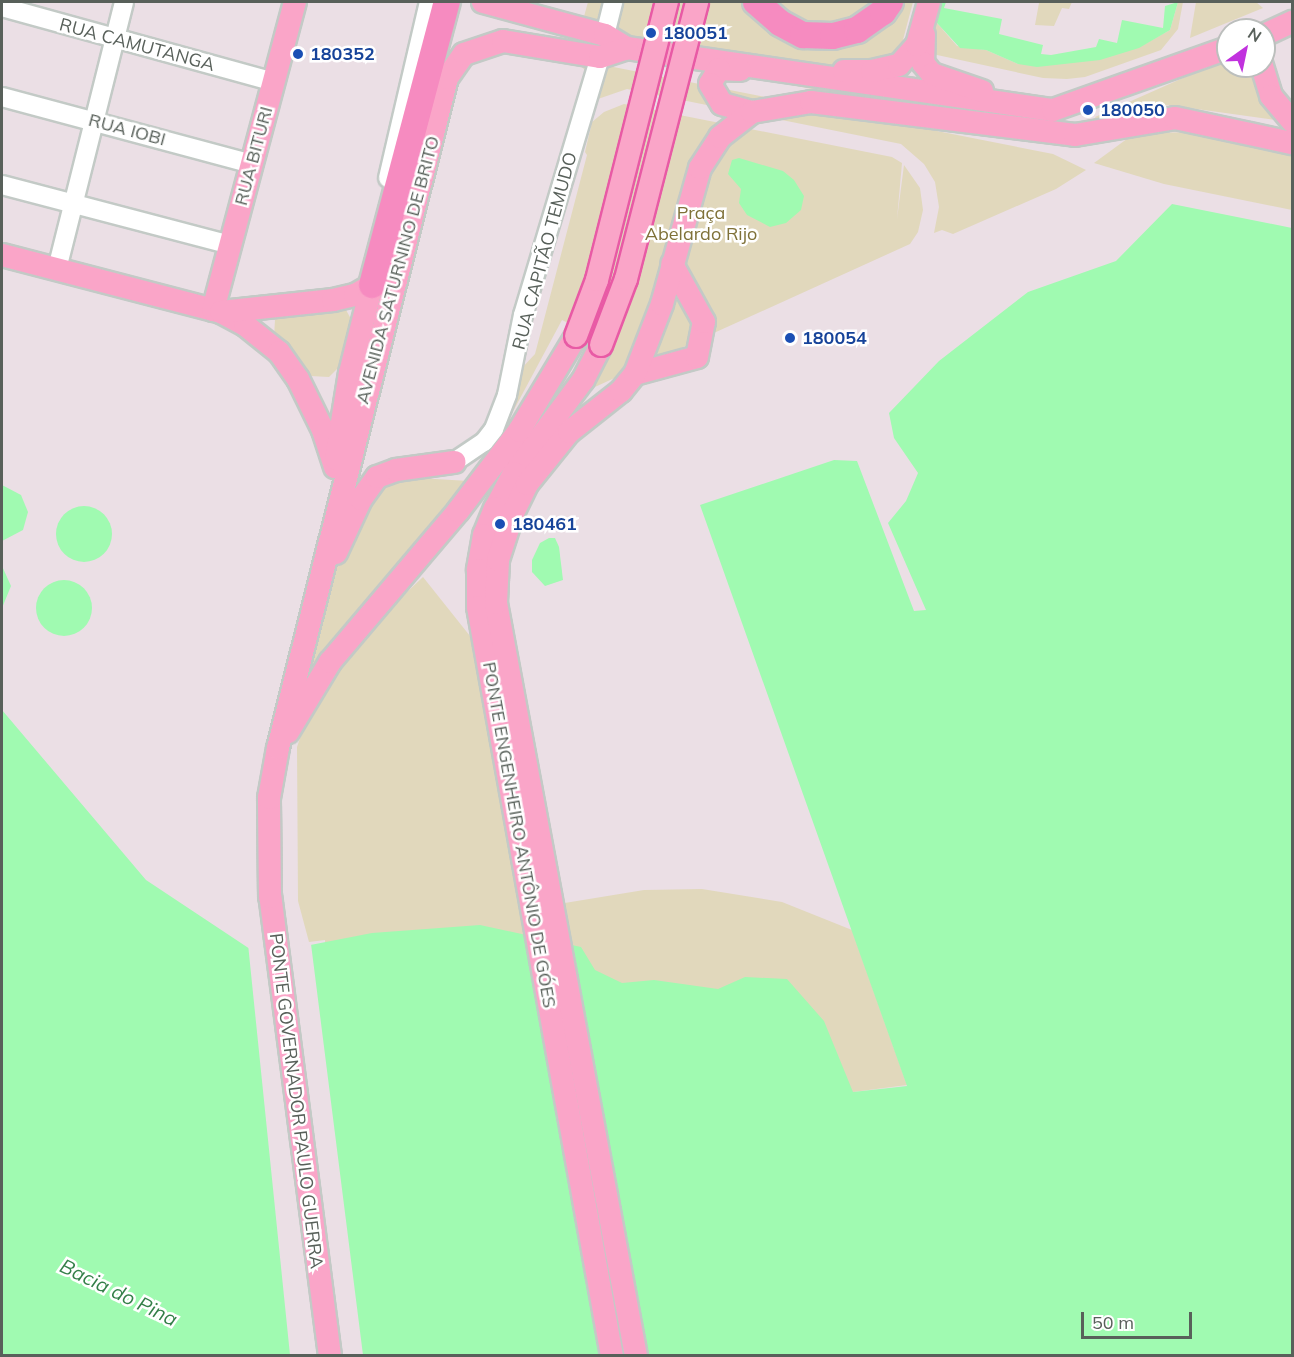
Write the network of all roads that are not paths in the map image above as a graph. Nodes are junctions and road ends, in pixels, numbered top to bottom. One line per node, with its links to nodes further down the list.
1 (124, 2): 18 (street)
2 (295, 2): 24 (main road, RUA BITURI)
3 (429, 2): 38 (street, AVENIDA SATURNINO DE BRITO)
4 (447, 2): 38 (highway)
5 (483, 2): 14 (main road)
6 (509, 2): 14 (street)
7 (613, 2): 17 (street)
8 (667, 2): 47 (main road, bridge)
9 (697, 2): 41 (main road, PONTE ENGENHEIRO ANTÔNIO DE GÓES, bridge)
10 (756, 2): 13 (highway)
11 (928, 4): 22 (main road); 26 (main road)
12 (2, 7): 18 (street, RUA CAMUTANGA)
13 (887, 7)
14 (529, 17): 17 (main road)
15 (1293, 22): 16 (main road)
16 (1276, 30)
17 (604, 35): 19 (main road)
18 (115, 40): 24 (street, RUA CAMUTANGA); 29 (street)
19 (627, 48): 21 (main road); 22 (main road)
20 (1216, 52): 26 (main road)
21 (600, 57): 43 (street, RUA CAPITÃO TEMUDO); 45 (main road, AVENIDA SATURNINO DE BRITO)
22 (769, 69): 26 (main road); 27 (main road)
23 (1266, 78): 28 (main road)
24 (274, 82): 31 (main road, RUA BITURI)
25 (2, 97): 29 (street, RUA IOBI)
26 (1001, 104)
27 (752, 112): 30 (main road); 36 (main road)
28 (1293, 121)
29 (94, 122): 31 (street, RUA IOBI); 33 (street)
30 (1293, 143)
31 (252, 164): 34 (main road, RUA BITURI)
32 (2, 185): 33 (street)
33 (73, 204): 34 (street); 37 (street)
34 (230, 245): 39 (main road, RUA BITURI)
35 (2, 255): 37 (main road)
36 (672, 264): 40 (main road); 40 (main road)
37 (57, 269): 39 (main road)
38 (364, 290): 39 (main road); 44 (main road, AVENIDA SATURNINO DE BRITO)
39 (217, 311): 44 (main road)
40 (635, 374): 42 (main road)
41 (583, 380): 42 (main road); 49 (main road, PONTE ENGENHEIRO ANTÔNIO DE GÓES)
42 (546, 457): 49 (main road, PONTE ENGENHEIRO ANTÔNIO DE GÓES)
43 (454, 462): 46 (main road)
44 (335, 467): 45 (main road, AVENIDA SATURNINO DE BRITO)
45 (336, 512): 46 (main road, AVENIDA SATURNINO DE BRITO)
46 (313, 603): 47 (main road, AVENIDA SATURNINO DE BRITO)
47 (278, 748): 48 (main road, AVENIDA SATURNINO DE BRITO)
48 (267, 846): 50 (main road, PONTE GOVERNADOR PAULO GUERRA)
49 (535, 868): 53 (main road, PONTE ENGENHEIRO ANTÔNIO DE GÓES); 54 (main road, PONTE ENGENHEIRO ANTÔNIO DE GÓES)
50 (322, 1298): 51 (main road); 52 (main road, PONTE GOVERNADOR PAULO GUERRA)
51 (322, 1356)
52 (330, 1356)
53 (612, 1356)
54 (636, 1356)

